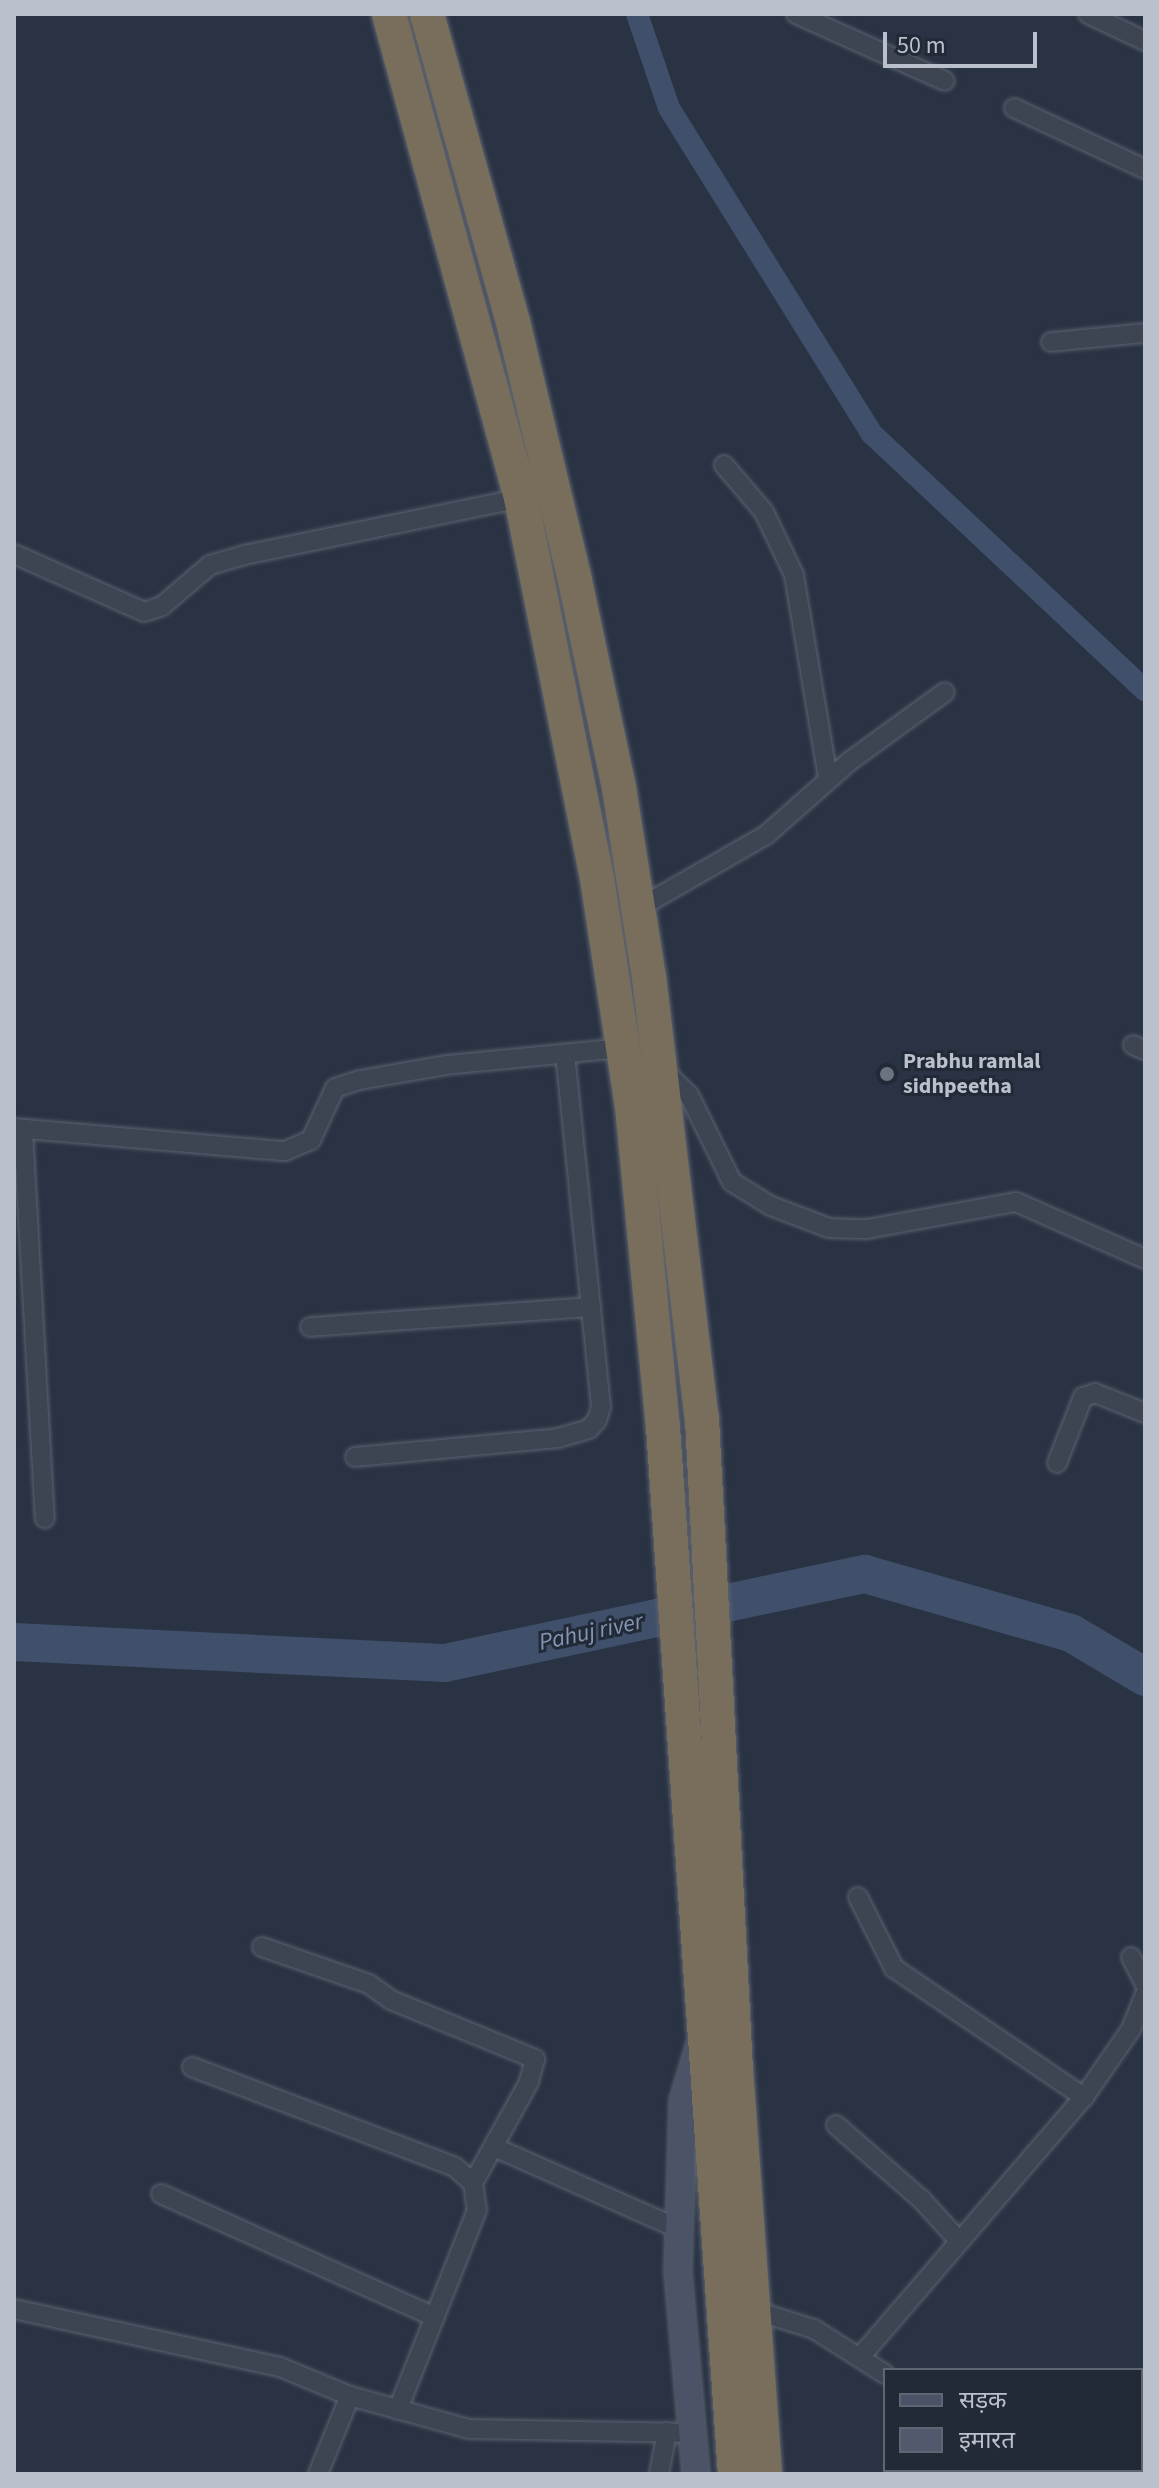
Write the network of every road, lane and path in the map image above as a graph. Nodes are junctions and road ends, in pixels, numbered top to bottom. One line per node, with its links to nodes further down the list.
1 (389, 14): 12 (highway)
2 (427, 14): 16 (highway)
3 (796, 14): 6 (street)
4 (1088, 14): 5 (street)
5 (1145, 41)
6 (945, 81)
7 (1014, 108): 8 (street)
8 (1145, 169)
9 (1145, 333): 10 (street)
10 (1051, 342)
11 (724, 465): 15 (street)
12 (521, 498): 13 (street); 17 (highway)
13 (14, 554)
14 (945, 692): 15 (street)
15 (828, 778): 16 (street)
16 (639, 908): 19 (highway)
17 (623, 1048): 18 (street); 33 (highway)
18 (565, 1055): 20 (street); 22 (street)
19 (661, 1068): 21 (street); 35 (highway)
20 (19, 1129): 27 (street)
21 (1145, 1259)
22 (591, 1307): 23 (street); 25 (street)
23 (310, 1327)
24 (1145, 1413): 26 (street)
25 (355, 1457)
26 (1057, 1463)
27 (45, 1518)
28 (858, 1897): 36 (street)
29 (262, 1947): 39 (street)
30 (1131, 1957): 31 (street)
31 (1145, 1985)
32 (1145, 1994): 36 (street)
33 (703, 2037): 38 (highway); 42 (street)
34 (192, 2067): 40 (street)
35 (736, 2069): 38 (highway); 45 (street)
36 (1084, 2097): 43 (street)
37 (836, 2125): 43 (street)
38 (725, 2128): 55 (highway); 56 (highway)
39 (494, 2147): 40 (street); 42 (street)
40 (473, 2183): 46 (street)
41 (161, 2194): 46 (street)
42 (679, 2229): 51 (street)
43 (959, 2241): 47 (street)
44 (14, 2309): 49 (street)
45 (769, 2315): 47 (street); 57 (street)
46 (435, 2317): 50 (street)
47 (861, 2356): 48 (street)
48 (883, 2372)
49 (350, 2396): 50 (street); 52 (street)
50 (398, 2410): 51 (street)
51 (680, 2432): 53 (street); 54 (street)
52 (318, 2474)
53 (659, 2474)
54 (696, 2474)
55 (735, 2474)
56 (765, 2474)
57 (780, 2474)

